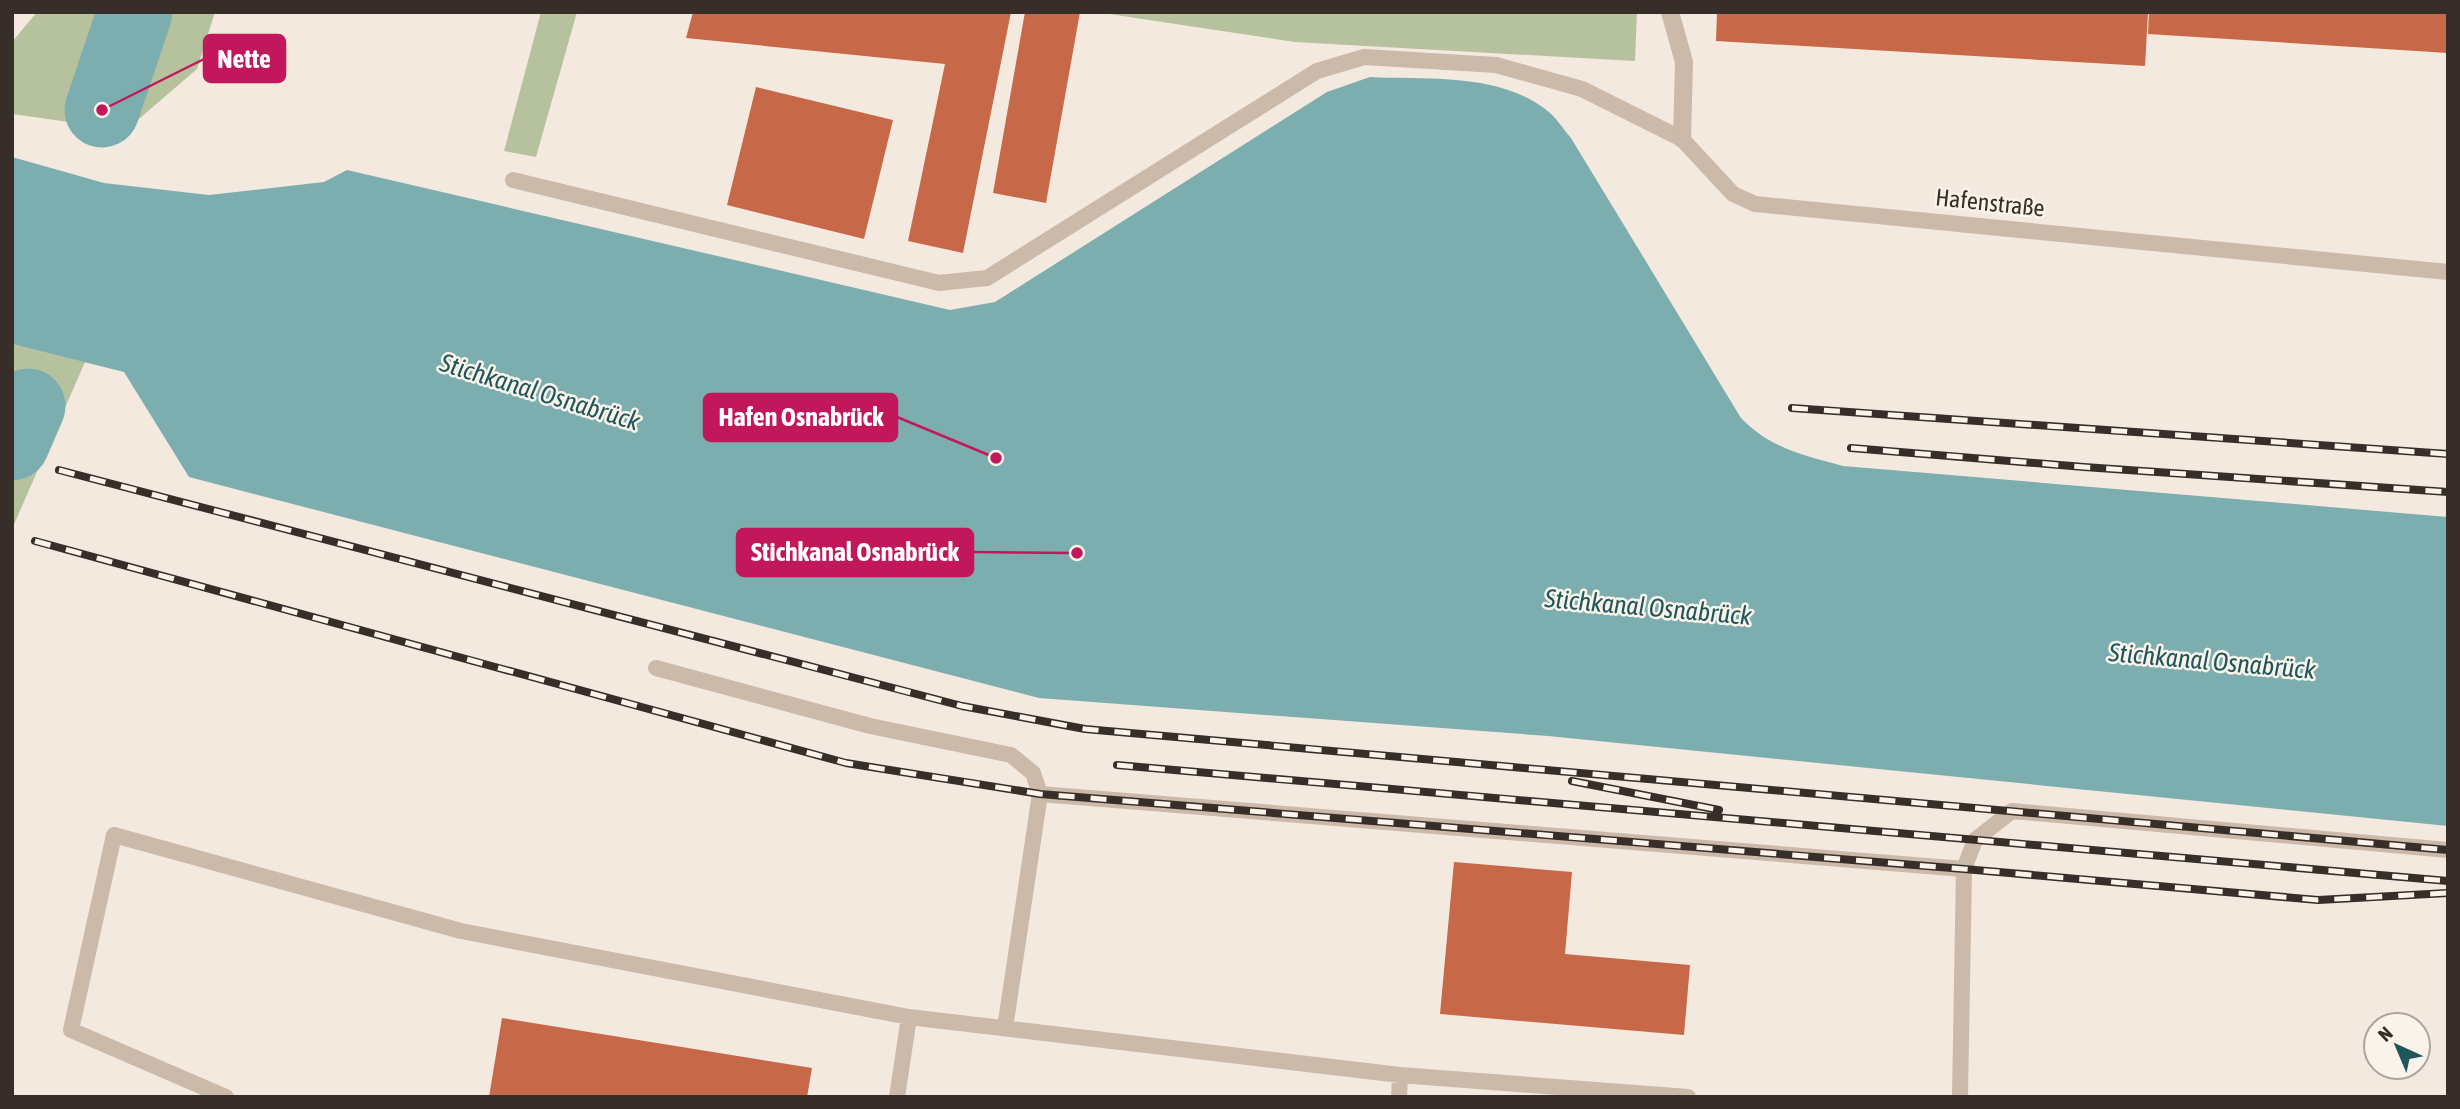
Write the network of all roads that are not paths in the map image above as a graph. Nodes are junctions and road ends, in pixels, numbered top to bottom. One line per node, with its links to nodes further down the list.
1 (1671, 12): 2 (street)
2 (1682, 139): 3 (lane); 4 (lane, Hafenstraße)
3 (513, 180)
4 (2448, 272)
5 (656, 668): 6 (lane)
6 (1040, 793): 8 (lane); 10 (lane)
7 (2448, 850): 8 (lane)
8 (1964, 869): 18 (lane)
9 (909, 1017): 10 (lane); 13 (lane); 14 (lane)
10 (1005, 1028): 11 (lane)
11 (1400, 1075): 12 (lane); 15 (lane)
12 (1465, 1080): 16 (lane); 17 (lane)
13 (226, 1097)
14 (897, 1097)
15 (1399, 1097)
16 (1465, 1097)
17 (1688, 1097)
18 (1960, 1097)

